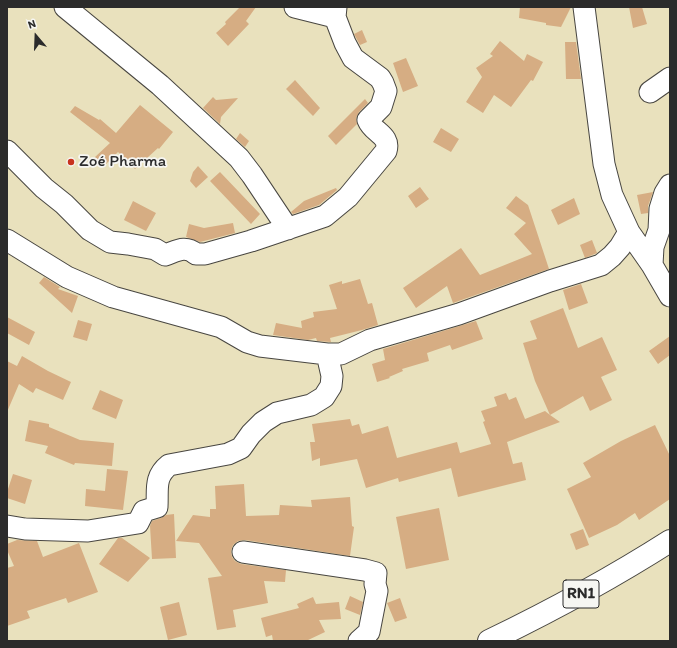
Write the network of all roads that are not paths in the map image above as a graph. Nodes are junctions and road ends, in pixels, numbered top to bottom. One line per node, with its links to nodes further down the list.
1 (65, 7): 9 (street)
2 (295, 7): 4 (street)
3 (584, 7): 10 (street)
4 (336, 12): 9 (street)
5 (670, 78): 6 (street)
6 (650, 92)
7 (7, 151): 9 (street)
8 (670, 185): 12 (street)
9 (288, 229)
10 (629, 232): 12 (street); 14 (street)
11 (7, 240): 14 (street)
12 (652, 265): 13 (street)
13 (670, 296)
14 (326, 354): 15 (street)
15 (7, 526)
16 (670, 541): 19 (highway, RN1)
17 (243, 552): 18 (street)
18 (359, 641)
19 (489, 641)

